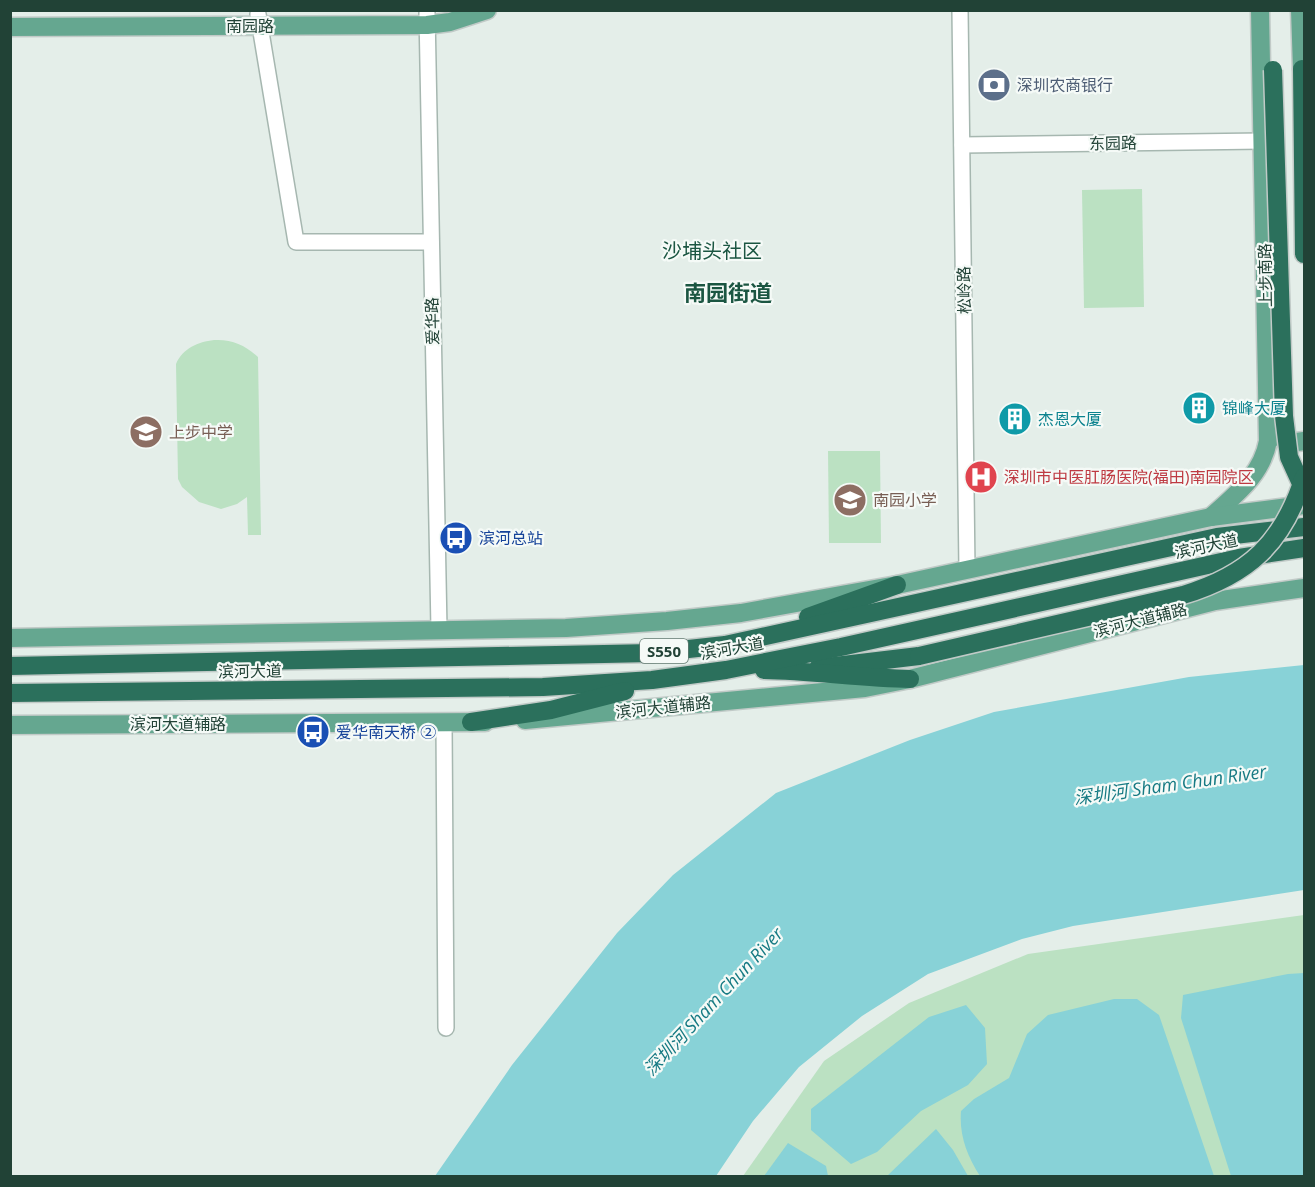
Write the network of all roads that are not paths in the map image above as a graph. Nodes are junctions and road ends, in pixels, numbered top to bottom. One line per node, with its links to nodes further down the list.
1 (487, 10): 7 (main road, 南园路)
2 (960, 10): 13 (street, 松岭路)
3 (1260, 10): 12 (main road, 上步南路)
4 (1272, 10): 11 (main road)
5 (1300, 10): 10 (main road)
6 (10, 16): 8 (main road, 南园路)
7 (431, 16): 8 (main road, 南园路); 14 (street, 爱华路)
8 (259, 20): 9 (main road, 南园路); 14 (street)
9 (10, 27)
10 (1302, 69): 15 (highway)
11 (1273, 70): 19 (highway, bridge)
12 (1263, 141): 13 (street, 东园路); 16 (main road, 上步南路)
13 (962, 145): 24 (street, 松岭路)
14 (431, 242): 27 (street, 爱华路)
15 (1305, 254)
16 (1268, 418): 17 (main road); 21 (main road, 上步南路)
17 (1305, 441)
18 (1305, 477): 32 (highway, bridge)
19 (1305, 492)
20 (1305, 505): 21 (main road)
21 (1211, 517): 24 (main road)
22 (1305, 527): 29 (highway, 滨河大道 / S550)
23 (1305, 548): 31 (highway, 滨河大道 / S550)
24 (968, 570): 25 (main road)
25 (897, 585): 27 (main road); 29 (highway)
26 (1305, 588): 34 (main road, 滨河大道辅路)
27 (439, 629): 28 (main road)
28 (10, 638)
29 (725, 645): 30 (highway, 滨河大道 / S550)
30 (10, 666)
31 (726, 670): 32 (highway); 33 (highway, 滨河大道 / S550)
32 (801, 671): 34 (highway)
33 (692, 675): 35 (highway, 滨河大道 / S550); 36 (highway)
34 (910, 679): 36 (main road, 滨河大道辅路)
35 (10, 693)
36 (471, 722): 37 (main road, 滨河大道辅路)
37 (444, 723): 38 (main road, 滨河大道辅路); 39 (street)
38 (10, 725)
39 (446, 1028)

